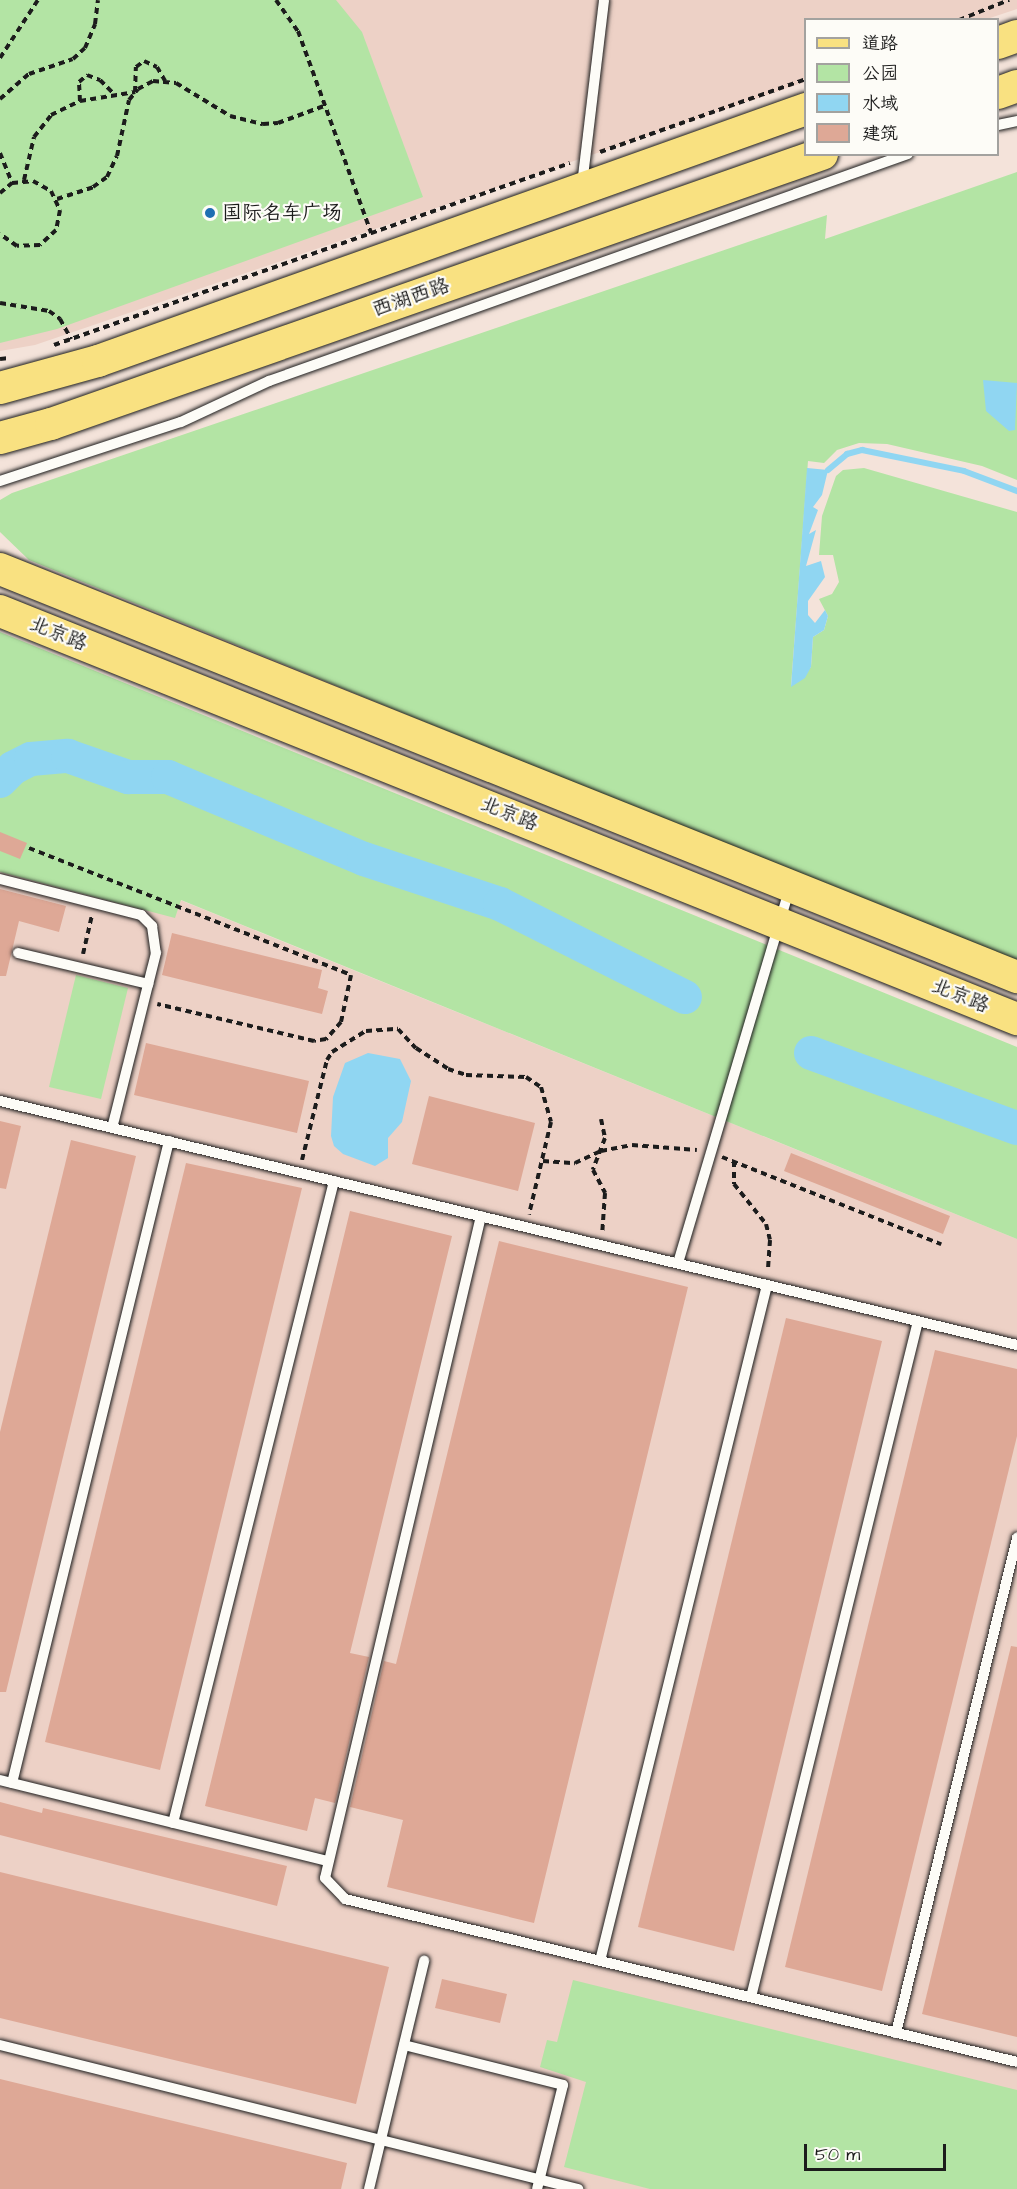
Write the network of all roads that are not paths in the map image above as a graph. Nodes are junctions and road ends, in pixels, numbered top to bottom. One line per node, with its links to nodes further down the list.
1 (604, 0): 11 (lane)
2 (1017, 36): 3 (main road)
3 (999, 42)
4 (1017, 86): 5 (main road)
5 (999, 93)
6 (804, 109): 11 (main road)
7 (1017, 121): 8 (lane)
8 (999, 125)
9 (816, 156): 13 (main road, 西湖西路)
10 (903, 156): 16 (lane)
11 (583, 172): 12 (main road)
12 (0, 388)
13 (71, 417): 14 (main road, 西湖西路); 15 (main road)
14 (0, 438)
15 (0, 454)
16 (0, 481)
17 (0, 569): 20 (main road, 北京路)
18 (0, 611): 21 (main road, 北京路)
19 (0, 879): 24 (lane)
20 (791, 884): 21 (lane); 23 (main road, 北京路)
21 (779, 922): 25 (main road, 北京路); 31 (lane)
22 (18, 953): 24 (lane)
23 (1017, 977)
24 (148, 984): 27 (lane)
25 (1017, 1019)
26 (0, 1101): 27 (lane)
27 (112, 1128): 28 (lane)
28 (169, 1141): 29 (lane); 37 (lane)
29 (334, 1181): 30 (lane); 38 (lane)
30 (481, 1216): 31 (lane); 39 (lane)
31 (678, 1263): 32 (lane)
32 (767, 1285): 33 (lane); 41 (lane)
33 (918, 1321): 34 (lane); 42 (lane)
34 (1017, 1345)
35 (1017, 1538): 43 (lane)
36 (0, 1780): 37 (lane)
37 (12, 1783): 38 (lane)
38 (173, 1823): 39 (lane)
39 (328, 1861): 41 (lane)
40 (424, 1961): 45 (lane)
41 (600, 1961): 42 (lane)
42 (751, 1997): 43 (lane)
43 (896, 2032): 46 (lane)
44 (0, 2045): 47 (lane)
45 (404, 2045): 47 (lane); 48 (lane)
46 (1017, 2062)
47 (381, 2140): 48 (lane); 49 (lane)
48 (538, 2184): 50 (lane)
49 (369, 2189)
50 (578, 2189)

